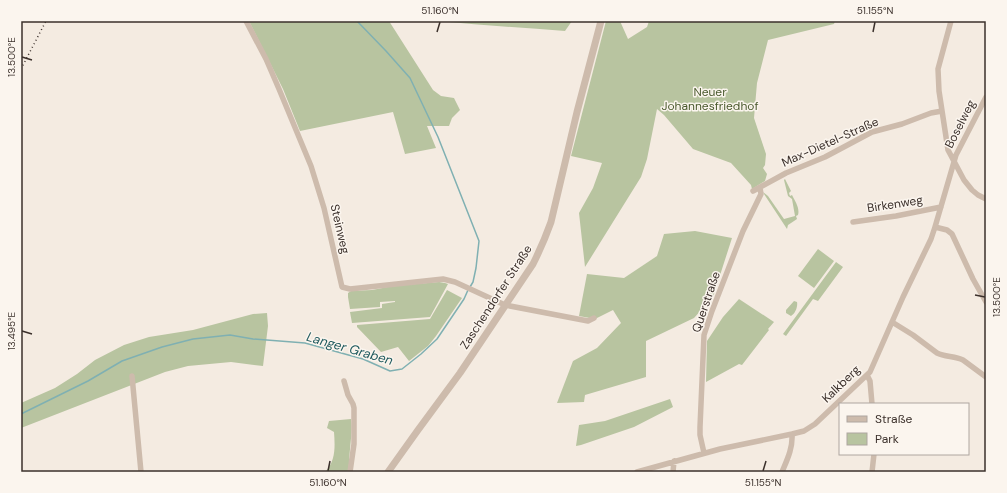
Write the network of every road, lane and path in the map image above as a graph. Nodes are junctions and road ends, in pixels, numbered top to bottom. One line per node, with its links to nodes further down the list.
1 (246, 21): 14 (street, Steinweg)
2 (601, 21): 14 (street, Zaschendorfer Straße)
3 (951, 21): 5 (street)
4 (986, 96): 6 (street, Boselweg)
5 (942, 111): 6 (street); 7 (street, Max-Dietel-Straße)
6 (954, 162): 9 (street); 10 (street, Kalkberg)
7 (760, 188): 8 (street, Max-Dietel-Straße); 23 (street, Querstraße)
8 (753, 191)
9 (986, 199)
10 (941, 207): 11 (street, Birkenweg); 12 (street, Kalkberg)
11 (853, 222)
12 (935, 227): 13 (street); 16 (street, Kalkberg)
13 (986, 302)
14 (505, 306): 15 (street); 28 (street, Zaschendorfer Straße)
15 (594, 318)
16 (892, 322): 17 (street, Kalkberg); 19 (street)
17 (867, 375): 21 (street); 22 (street, Kalkberg)
18 (132, 376): 26 (street)
19 (986, 377)
20 (344, 381): 27 (street)
21 (872, 403)
22 (792, 434): 23 (street, Kalkberg); 31 (street)
23 (704, 453): 25 (street, Kalkberg)
24 (874, 455): 32 (street)
25 (674, 461): 29 (street, Kalkberg); 30 (street)
26 (141, 472)
27 (350, 472)
28 (388, 472)
29 (637, 472)
30 (673, 472)
31 (782, 472)
32 (872, 472)

